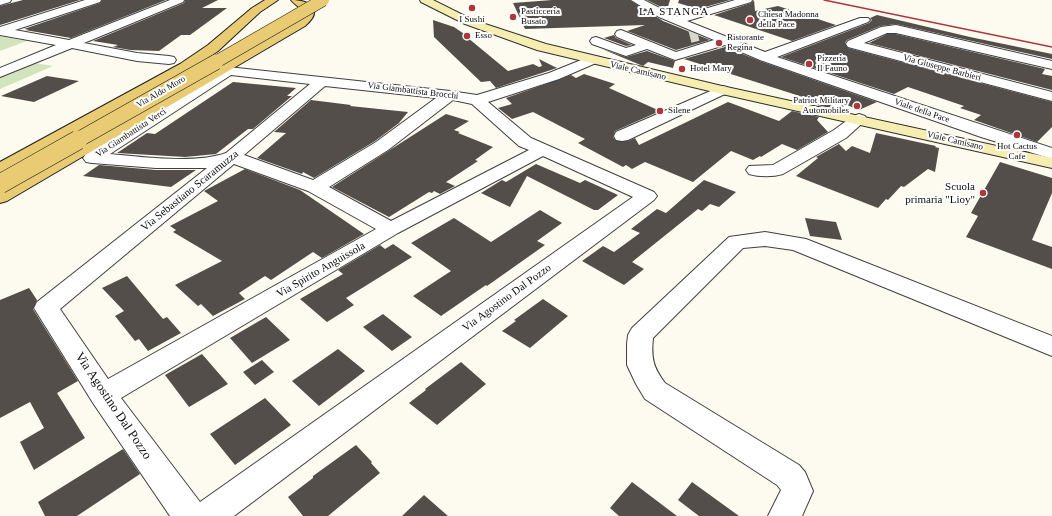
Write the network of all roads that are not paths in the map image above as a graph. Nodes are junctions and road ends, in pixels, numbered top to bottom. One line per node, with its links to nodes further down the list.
1 (6, 0): 10 (street)
2 (96, 0): 13 (street)
3 (179, 0): 17 (street)
4 (273, 0): 38 (main road)
5 (296, 0): 42 (main road)
6 (323, 0): 40 (main road, Via Aldo Moro, bridge)
7 (425, 0): 21 (main road, Viale Camisano)
8 (636, 0): 11 (street, Viale della Pace)
9 (747, 0): 11 (street)
10 (0, 2)
11 (678, 20): 16 (street, Viale della Pace)
12 (864, 20): 19 (street)
13 (0, 31): 17 (street)
14 (620, 34): 18 (street)
15 (596, 41): 18 (street)
16 (726, 41): 18 (street); 19 (street, Viale della Pace)
17 (70, 45): 20 (street); 25 (street)
18 (646, 45)
19 (765, 57): 23 (street, Viale della Pace)
20 (169, 60)
21 (591, 60): 28 (main road, Viale Camisano); 31 (street, Via Giambattista Brocchi)
22 (1052, 65): 30 (street, Via Giuseppe Barbieri)
23 (792, 67): 26 (street); 35 (street, Viale della Pace)
24 (228, 70): 27 (street, Via Giambattista Brocchi); 36 (street, Via Giambattista Verci)
25 (0, 73)
26 (775, 75)
27 (322, 81): 29 (street, Via Giambattista Brocchi); 36 (street, Via Sebastiano Scaramuzza)
28 (722, 90): 32 (main road, Viale Camisano); 33 (street)
29 (450, 95): 31 (street, Via Giambattista Brocchi); 41 (street)
30 (1052, 97)
31 (477, 100): 34 (street, Via Agostino Dal Pozzo)
32 (859, 119): 37 (main road, Viale Camisano); 39 (street)
33 (622, 136)
34 (542, 150): 43 (street, Via Spirito Anguissola); 48 (street, Via Agostino Dal Pozzo)
35 (1052, 154)
36 (232, 157): 41 (street); 44 (street, Via Sebastiano Scaramuzza)
37 (1052, 163)
38 (0, 169)
39 (754, 170)
40 (0, 184)
41 (315, 187): 43 (street)
42 (0, 197)
43 (392, 229): 46 (street, Via Spirito Anguissola)
44 (58, 299): 46 (street, Via Agostino Dal Pozzo)
45 (1052, 346): 49 (street)
46 (103, 396): 47 (street, Via Agostino Dal Pozzo)
47 (190, 516)
48 (207, 516)
49 (784, 516)

